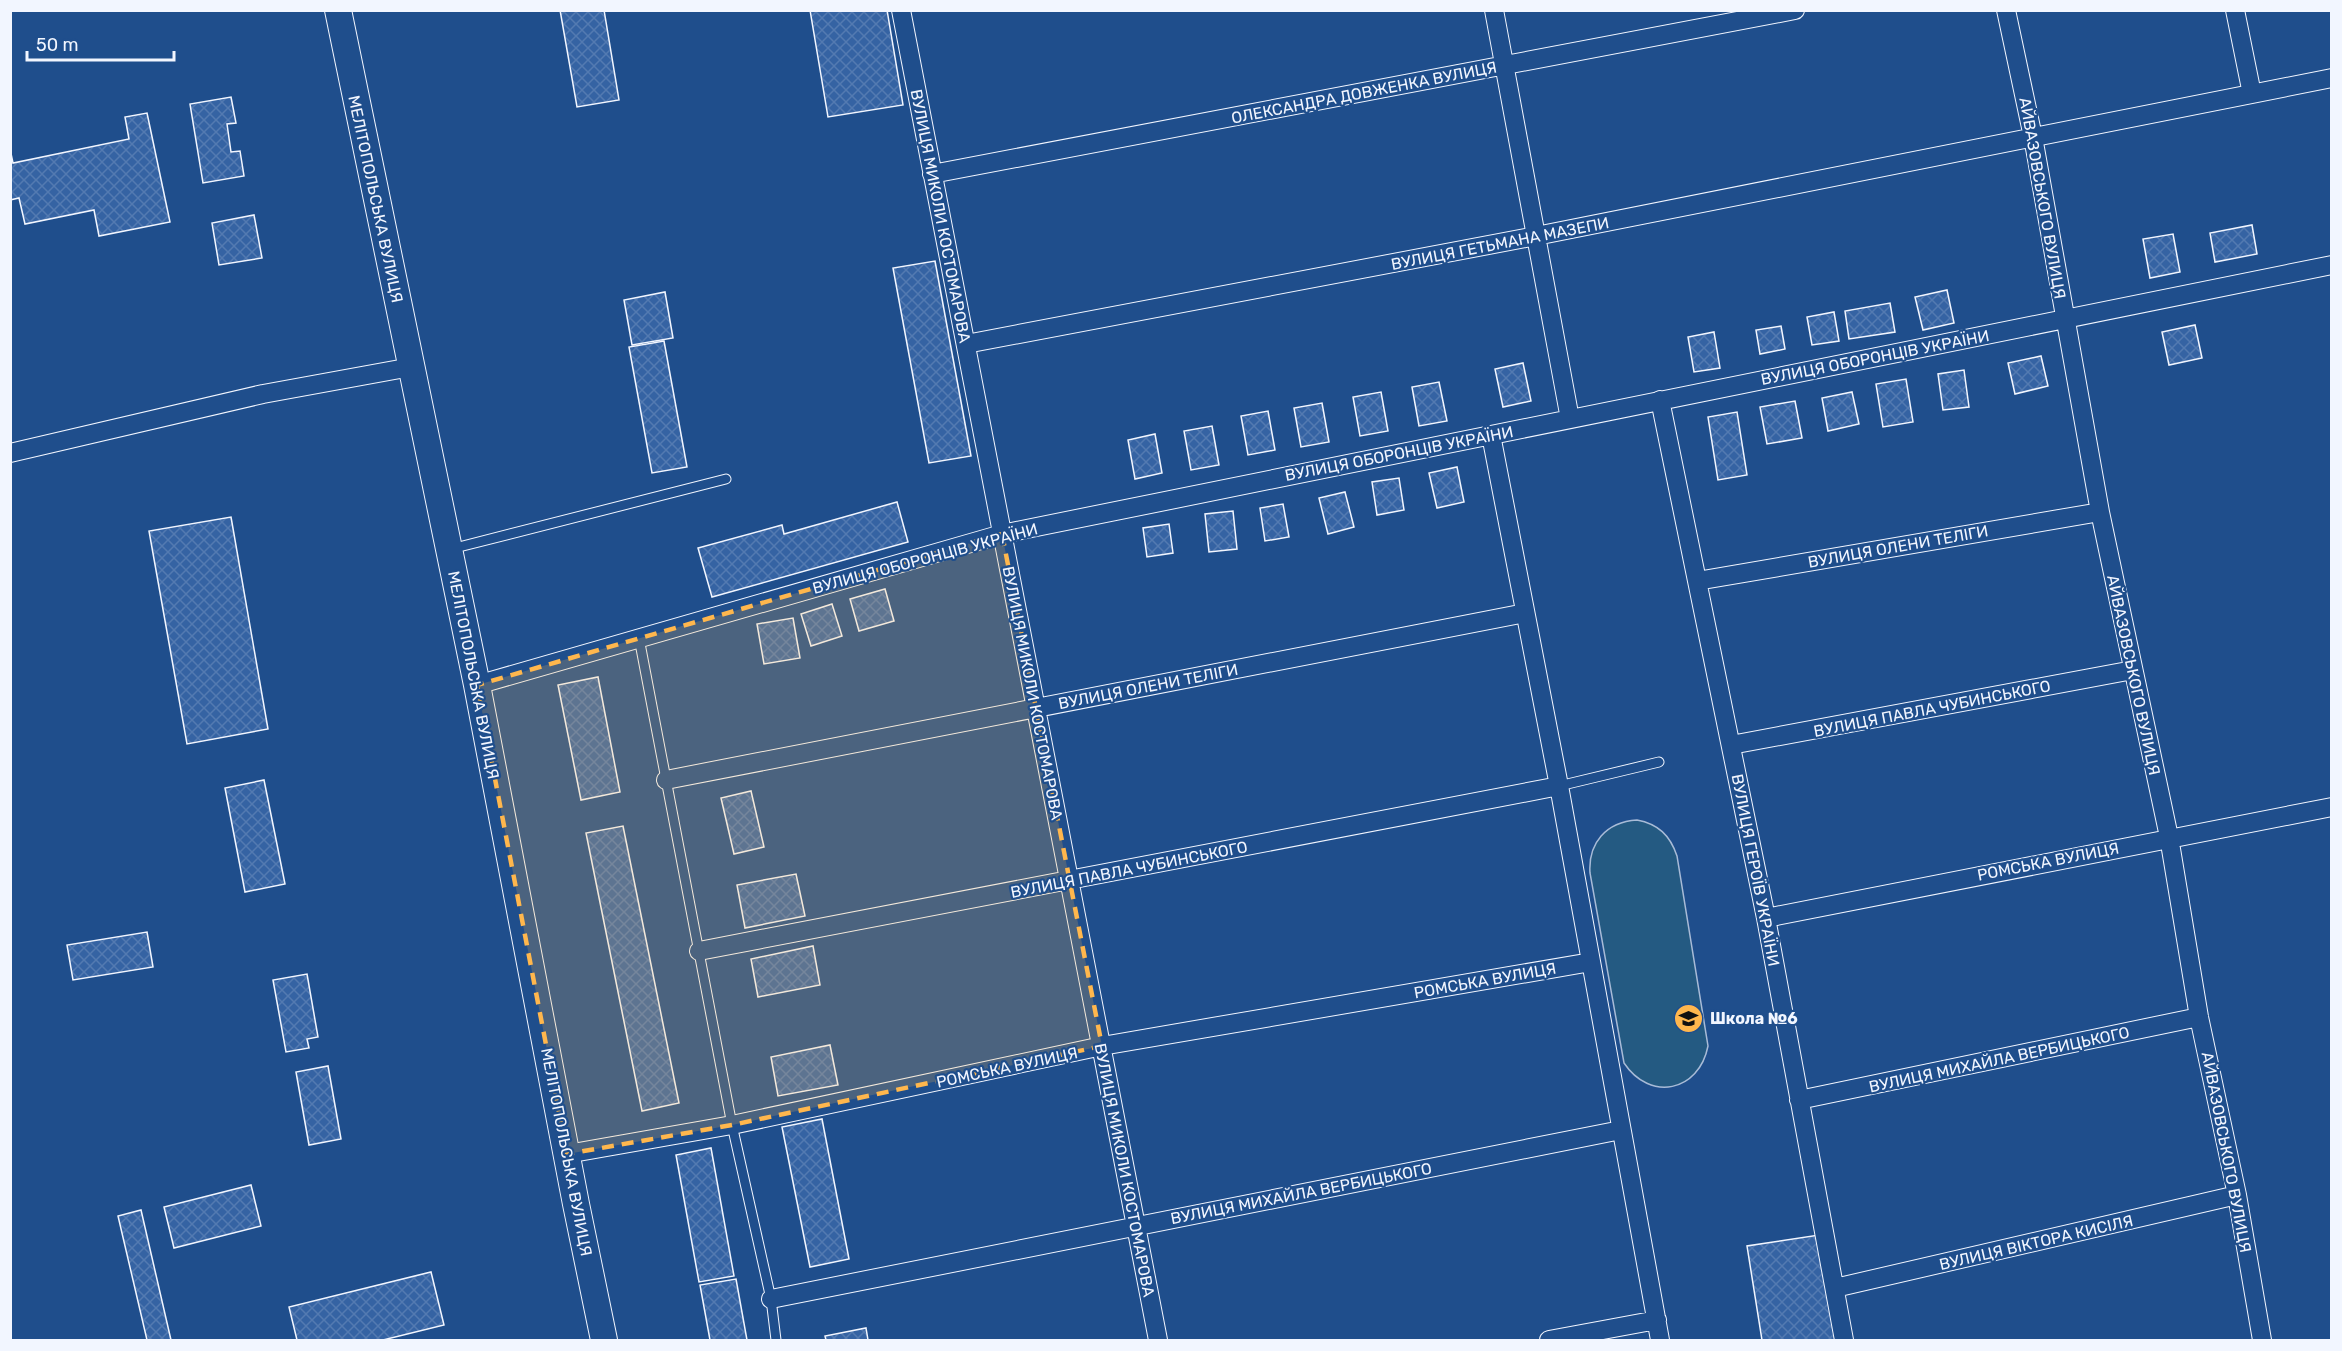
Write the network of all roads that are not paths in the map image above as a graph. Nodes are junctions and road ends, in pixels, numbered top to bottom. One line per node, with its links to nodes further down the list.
1 (338, 10): 16 (main road, МЕЛІТОПОЛЬСЬКА ВУЛИЦЯ)
2 (901, 10): 11 (street, ВУЛИЦЯ МИКОЛИ КОСТОМАРОВА)
3 (1494, 10): 7 (street)
4 (1795, 10): 7 (street, ОЛЕКСАНДРА ДОВЖЕНКА ВУЛИЦЯ)
5 (2006, 10): 10 (street, АЙВАЗОВСЬКОГО ВУЛИЦЯ)
6 (2235, 10): 9 (street)
7 (1504, 66): 11 (street, ОЛЕКСАНДРА ДОВЖЕНКА ВУЛИЦЯ); 12 (street)
8 (2331, 78): 9 (street, ВУЛИЦЯ ГЕТЬМАНА МАЗЕПИ)
9 (2252, 93): 10 (street, ВУЛИЦЯ ГЕТЬМАНА МАЗЕПИ)
10 (2033, 137): 12 (street, ВУЛИЦЯ ГЕТЬМАНА МАЗЕПИ); 14 (street, АЙВАЗОВСЬКОГО ВУЛИЦЯ)
11 (932, 174): 15 (street, ВУЛИЦЯ МИКОЛИ КОСТОМАРОВА)
12 (1536, 237): 15 (street, ВУЛИЦЯ ГЕТЬМАНА МАЗЕПИ); 18 (street)
13 (2331, 265): 14 (street, ВУЛИЦЯ ОБОРОНЦІВ УКРАЇНИ)
14 (2065, 318): 17 (street, ВУЛИЦЯ ОБОРОНЦІВ УКРАЇНИ); 22 (street, АЙВАЗОВСЬКОГО ВУЛИЦЯ)
15 (966, 344): 23 (street, ВУЛИЦЯ МИКОЛИ КОСТОМАРОВА)
16 (411, 367): 20 (street); 24 (main road, МЕЛІТОПОЛЬСЬКА ВУЛИЦЯ)
17 (1660, 400): 18 (street, ВУЛИЦЯ ОБОРОНЦІВ УКРАЇНИ); 25 (street, ВУЛИЦЯ ГЕРОЇВ УКРАЇНИ)
18 (1570, 419): 19 (street, ВУЛИЦЯ ОБОРОНЦІВ УКРАЇНИ)
19 (1491, 435): 23 (street, ВУЛИЦЯ ОБОРОНЦІВ УКРАЇНИ); 26 (street)
20 (10, 453)
21 (726, 479): 24 (lane)
22 (2100, 512): 25 (street, ВУЛИЦЯ ОЛЕНИ ТЕЛІГИ); 28 (street, АЙВАЗОВСЬКОГО ВУЛИЦЯ)
23 (1002, 534): 27 (street, ВУЛИЦЯ ОБОРОНЦІВ УКРАЇНИ); 30 (street, ВУЛИЦЯ МИКОЛИ КОСТОМАРОВА)
24 (449, 550): 29 (main road, МЕЛІТОПОЛЬСЬКА ВУЛИЦЯ)
25 (1697, 581): 31 (street, ВУЛИЦЯ ГЕРОЇВ УКРАЇНИ)
26 (1525, 613): 30 (street, ВУЛИЦЯ ОЛЕНИ ТЕЛІГИ); 34 (street)
27 (639, 638): 29 (street, ВУЛИЦЯ ОБОРОНЦІВ УКРАЇНИ); 33 (lane)
28 (2133, 670): 31 (street, ВУЛИЦЯ ПАВЛА ЧУБИНСЬКОГО); 36 (street, АЙВАЗОВСЬКОГО ВУЛИЦЯ)
29 (477, 685): 46 (main road, МЕЛІТОПОЛЬСЬКА ВУЛИЦЯ)
30 (1036, 708): 33 (street, ВУЛИЦЯ ОЛЕНИ ТЕЛІГИ); 37 (street, ВУЛИЦЯ МИКОЛИ КОСТОМАРОВА)
31 (1731, 745): 38 (street, ВУЛИЦЯ ГЕРОЇВ УКРАЇНИ)
32 (1659, 762): 34 (lane)
33 (666, 780): 39 (lane)
34 (1559, 786): 37 (street, ВУЛИЦЯ ПАВЛА ЧУБИНСЬКОГО); 40 (street)
35 (2331, 807): 36 (street, РОМСЬКА ВУЛИЦЯ)
36 (2169, 837): 38 (street, РОМСЬКА ВУЛИЦЯ); 41 (street, АЙВАЗОВСЬКОГО ВУЛИЦЯ)
37 (1070, 880): 39 (street, ВУЛИЦЯ ПАВЛА ЧУБИНСЬКОГО); 42 (street, ВУЛИЦЯ МИКОЛИ КОСТОМАРОВА)
38 (1766, 918): 43 (street, ВУЛИЦЯ ГЕРОЇВ УКРАЇНИ)
39 (699, 951): 44 (lane)
40 (1591, 962): 42 (street, РОМСЬКА ВУЛИЦЯ); 45 (street)
41 (2199, 1017): 43 (street, ВУЛИЦЯ МИХАЙЛА ВЕРБИЦЬКОГО); 47 (street, АЙВАЗОВСЬКОГО ВУЛИЦЯ)
42 (1102, 1046): 44 (street, РОМСЬКА ВУЛИЦЯ); 48 (street, ВУЛИЦЯ МИКОЛИ КОСТОМАРОВА)
43 (1799, 1100): 49 (street, ВУЛИЦЯ ГЕРОЇВ УКРАЇНИ)
44 (732, 1125): 46 (street, РОМСЬКА ВУЛИЦЯ); 50 (lane)
45 (1621, 1130): 48 (street, ВУЛИЦЯ МИХАЙЛА ВЕРБИЦЬКОГО); 51 (street)
46 (567, 1154): 52 (main road, МЕЛІТОПОЛЬСЬКА ВУЛИЦЯ)
47 (2237, 1195): 49 (street, ВУЛИЦЯ ВІКТОРА КИСІЛЯ); 58 (street, АЙВАЗОВСЬКОГО ВУЛИЦЯ)
48 (1136, 1226): 50 (street, ВУЛИЦЯ МИХАЙЛА ВЕРБИЦЬКОГО); 54 (street, ВУЛИЦЯ МИКОЛИ КОСТОМАРОВА)
49 (1835, 1288): 57 (street, ВУЛИЦЯ ГЕРОЇВ УКРАЇНИ)
50 (771, 1299): 53 (lane)
51 (1657, 1320): 55 (street); 56 (street)
52 (604, 1341)
53 (776, 1341)
54 (1158, 1341)
55 (1549, 1341)
56 (1660, 1341)
57 (1844, 1341)
58 (2262, 1341)

